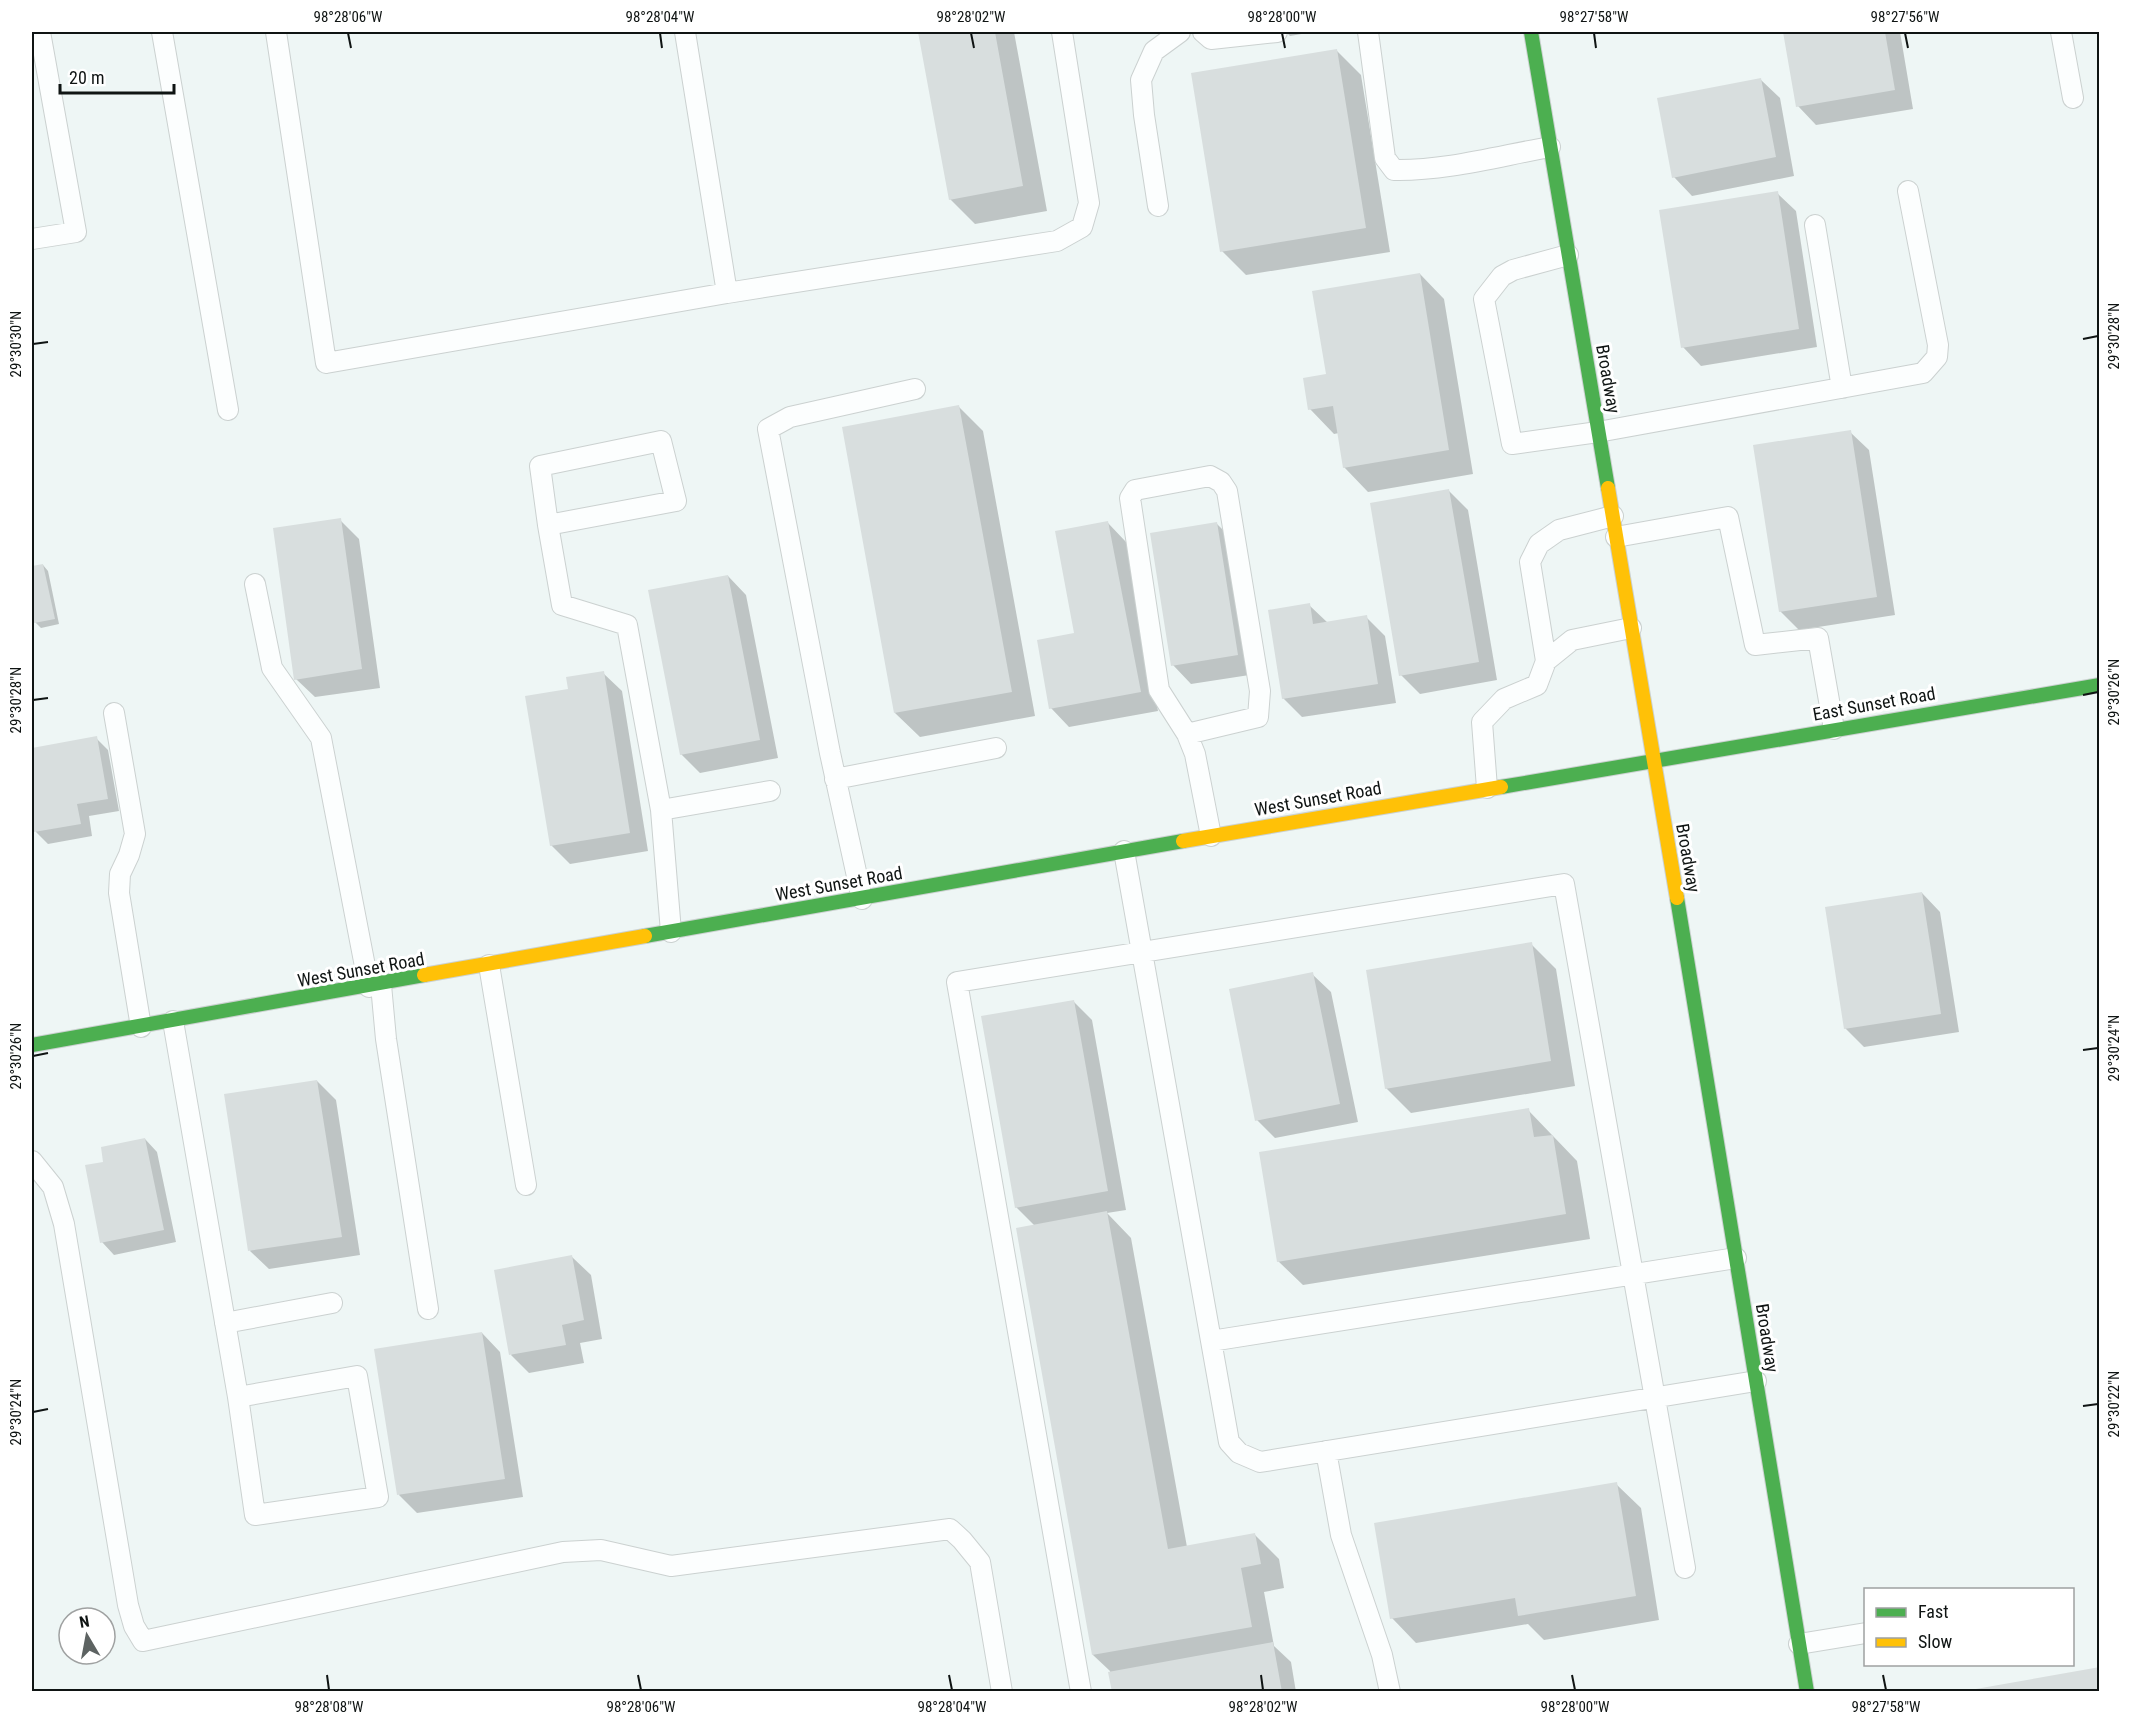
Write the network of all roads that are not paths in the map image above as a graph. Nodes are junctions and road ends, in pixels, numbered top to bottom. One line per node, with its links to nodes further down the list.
1 (40, 32): 17 (lane)
2 (162, 32): 22 (lane)
3 (276, 32): 19 (lane)
4 (685, 32): 19 (lane)
5 (1062, 32): 19 (lane)
6 (1180, 32): 15 (lane)
7 (1203, 32): 8 (lane)
8 (1276, 32)
9 (1368, 32): 13 (lane)
10 (1531, 32): 13 (main road, Broadway)
11 (2061, 32): 12 (lane)
12 (2073, 98)
13 (1550, 147): 18 (main road, Broadway)
14 (1908, 191): 20 (lane)
15 (1158, 206)
16 (1815, 225): 20 (lane)
17 (32, 239)
18 (1568, 255): 23 (main road, Broadway); 23 (lane)
19 (727, 292)
20 (1842, 388): 23 (lane)
21 (915, 389): 36 (lane)
22 (228, 410)
23 (1598, 432): 24 (main road, Broadway)
24 (1613, 516): 26 (main road, Broadway); 29 (lane)
25 (548, 525): 25 (lane); 39 (lane)
26 (1616, 537): 28 (main road, Broadway); 32 (lane)
27 (255, 584): 46 (lane)
28 (1631, 628): 29 (lane); 35 (main road, Broadway)
29 (1546, 661): 37 (lane)
30 (2100, 685): 32 (main road, East Sunset Road)
31 (114, 713): 48 (lane)
32 (1834, 729): 35 (main road, East Sunset Road)
33 (1187, 734): 33 (lane); 40 (lane)
34 (996, 748): 36 (lane)
35 (1654, 759): 37 (main road, West Sunset Road); 52 (main road, Broadway)
36 (835, 779): 42 (lane)
37 (1486, 788): 40 (main road, West Sunset Road)
38 (770, 791): 39 (lane)
39 (661, 810): 43 (lane)
40 (1211, 836): 41 (main road, West Sunset Road)
41 (1124, 851): 42 (main road, West Sunset Road); 44 (lane)
42 (861, 898): 43 (main road, West Sunset Road)
43 (671, 932): 45 (main road, West Sunset Road)
44 (1142, 951): 53 (lane); 57 (lane); 66 (lane)
45 (489, 965): 46 (main road, West Sunset Road); 51 (lane)
46 (375, 986): 47 (main road, West Sunset Road); 55 (lane)
47 (173, 1021): 48 (main road, West Sunset Road); 56 (lane)
48 (141, 1027): 49 (main road, West Sunset Road)
49 (32, 1045)
50 (32, 1161): 65 (lane)
51 (526, 1185)
52 (1736, 1258): 53 (lane); 58 (main road, Broadway)
53 (1634, 1274): 57 (lane); 60 (lane)
54 (332, 1303): 56 (lane)
55 (428, 1309)
56 (225, 1323): 59 (lane)
57 (1211, 1341): 61 (lane)
58 (1756, 1381): 60 (lane); 64 (main road, Broadway)
59 (238, 1397): 59 (lane)
60 (1656, 1397): 61 (lane); 62 (lane)
61 (1326, 1451): 67 (lane)
62 (1685, 1568)
63 (1864, 1633): 64 (lane)
64 (1799, 1644): 68 (main road, Broadway)
65 (1002, 1692)
66 (1081, 1692)
67 (1390, 1692)
68 (1807, 1692)

